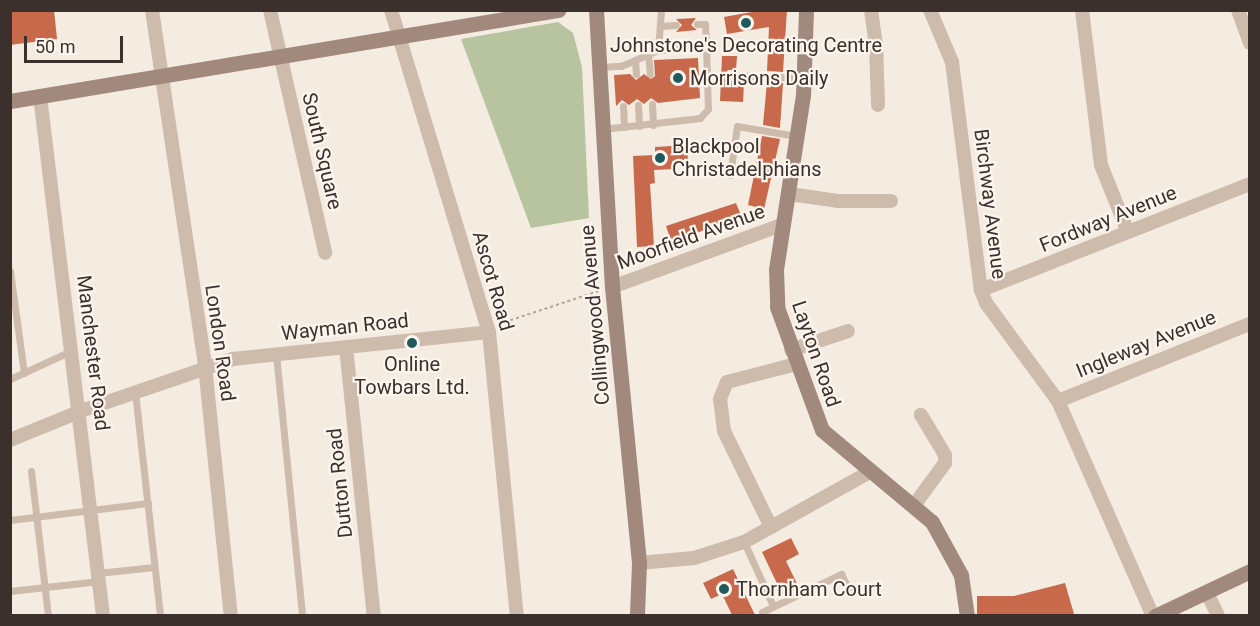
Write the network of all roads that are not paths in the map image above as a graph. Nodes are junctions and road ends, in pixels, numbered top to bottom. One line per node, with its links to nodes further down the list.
1 (152, 10): 28 (street, London Road)
2 (270, 10): 20 (street, South Square)
3 (392, 10): 15 (street, Ascot Road)
4 (558, 10): 15 (street)
5 (596, 10): 23 (street, Collingwood Avenue)
6 (661, 10): 14 (lane)
7 (806, 10): 29 (street, Layton Road)
8 (871, 10): 35 (street)
9 (930, 10): 50 (street, Birchway Avenue)
10 (1082, 10): 46 (street)
11 (1238, 10): 16 (street)
12 (697, 24): 17 (lane)
13 (676, 25): 14 (lane)
14 (660, 26): 18 (lane)
15 (400, 37): 20 (street); 52 (street, Ascot Road)
16 (1250, 43)
17 (706, 45): 18 (lane); 36 (lane)
18 (658, 50): 19 (lane)
19 (648, 53): 21 (lane); 25 (lane)
20 (281, 57): 28 (street); 47 (street, South Square)
21 (635, 60): 22 (lane); 24 (lane)
22 (621, 66): 23 (lane); 26 (lane)
23 (599, 67): 39 (street, Collingwood Avenue)
24 (636, 74)
25 (650, 74)
26 (622, 75)
27 (730, 75): 29 (lane)
28 (161, 76): 30 (street); 58 (street, London Road)
29 (804, 78): 40 (street, Layton Road)
30 (40, 96): 31 (street); 55 (street, Manchester Road)
31 (10, 101)
32 (652, 104): 36 (lane)
33 (623, 105): 38 (lane)
34 (638, 105): 37 (lane)
35 (878, 105)
36 (653, 125): 37 (lane)
37 (639, 126): 38 (lane)
38 (624, 127): 39 (lane)
39 (603, 129): 49 (street, Collingwood Avenue)
40 (798, 136): 41 (lane); 43 (street, Layton Road)
41 (730, 176)
42 (1250, 184): 46 (street, Fordway Avenue)
43 (789, 194): 44 (street); 45 (street, Layton Road)
44 (891, 201)
45 (784, 224): 49 (street, Moorfield Avenue); 57 (street, Layton Road)
46 (1128, 232): 50 (street, Fordway Avenue)
47 (325, 253)
48 (10, 271): 59 (lane)
49 (612, 287): 75 (street, Collingwood Avenue)
50 (981, 290): 62 (street, Birchway Avenue)
51 (1250, 324): 62 (street, Ingleway Avenue)
52 (488, 330): 54 (street, Wayman Road); 91 (street, Ascot Road)
53 (848, 331): 57 (street)
54 (346, 347): 56 (street, Wayman Road); 90 (street, Dutton Road)
55 (73, 350): 59 (lane); 63 (street, Manchester Road)
56 (276, 354): 58 (street, Wayman Road); 89 (lane)
57 (794, 357): 67 (street, Layton Road); 73 (street)
58 (205, 366): 61 (street, Wayman Road); 88 (street, London Road)
59 (24, 373): 60 (lane)
60 (10, 379)
61 (135, 392): 63 (street, Wayman Road); 68 (lane)
62 (1058, 401): 94 (street, Birchway Avenue)
63 (81, 411): 65 (street, Wayman Road); 70 (street, Manchester Road)
64 (921, 414): 69 (street)
65 (10, 440)
66 (31, 471): 71 (lane)
67 (870, 472): 69 (street, Layton Road); 73 (street)
68 (148, 503): 70 (lane); 76 (lane)
69 (915, 504): 93 (street, Layton Road)
70 (92, 511): 71 (lane); 78 (street, Manchester Road)
71 (37, 517): 72 (lane); 79 (lane)
72 (10, 520)
73 (771, 527): 74 (street)
74 (744, 542): 75 (street); 83 (lane)
75 (639, 563): 92 (street, Collingwood Avenue)
76 (154, 567): 78 (lane); 87 (lane)
77 (1250, 571): 82 (street)
78 (99, 577): 79 (lane); 86 (street, Manchester Road)
79 (45, 587): 81 (lane); 85 (lane)
80 (848, 588): 83 (lane)
81 (10, 591)
82 (1207, 593): 94 (street); 95 (street)
83 (773, 606): 84 (lane)
84 (762, 612)
85 (48, 615)
86 (103, 615)
87 (160, 615)
88 (231, 615)
89 (302, 615)
90 (374, 615)
91 (517, 615)
92 (637, 615)
93 (967, 615)
94 (1154, 615)
95 (1218, 615)

